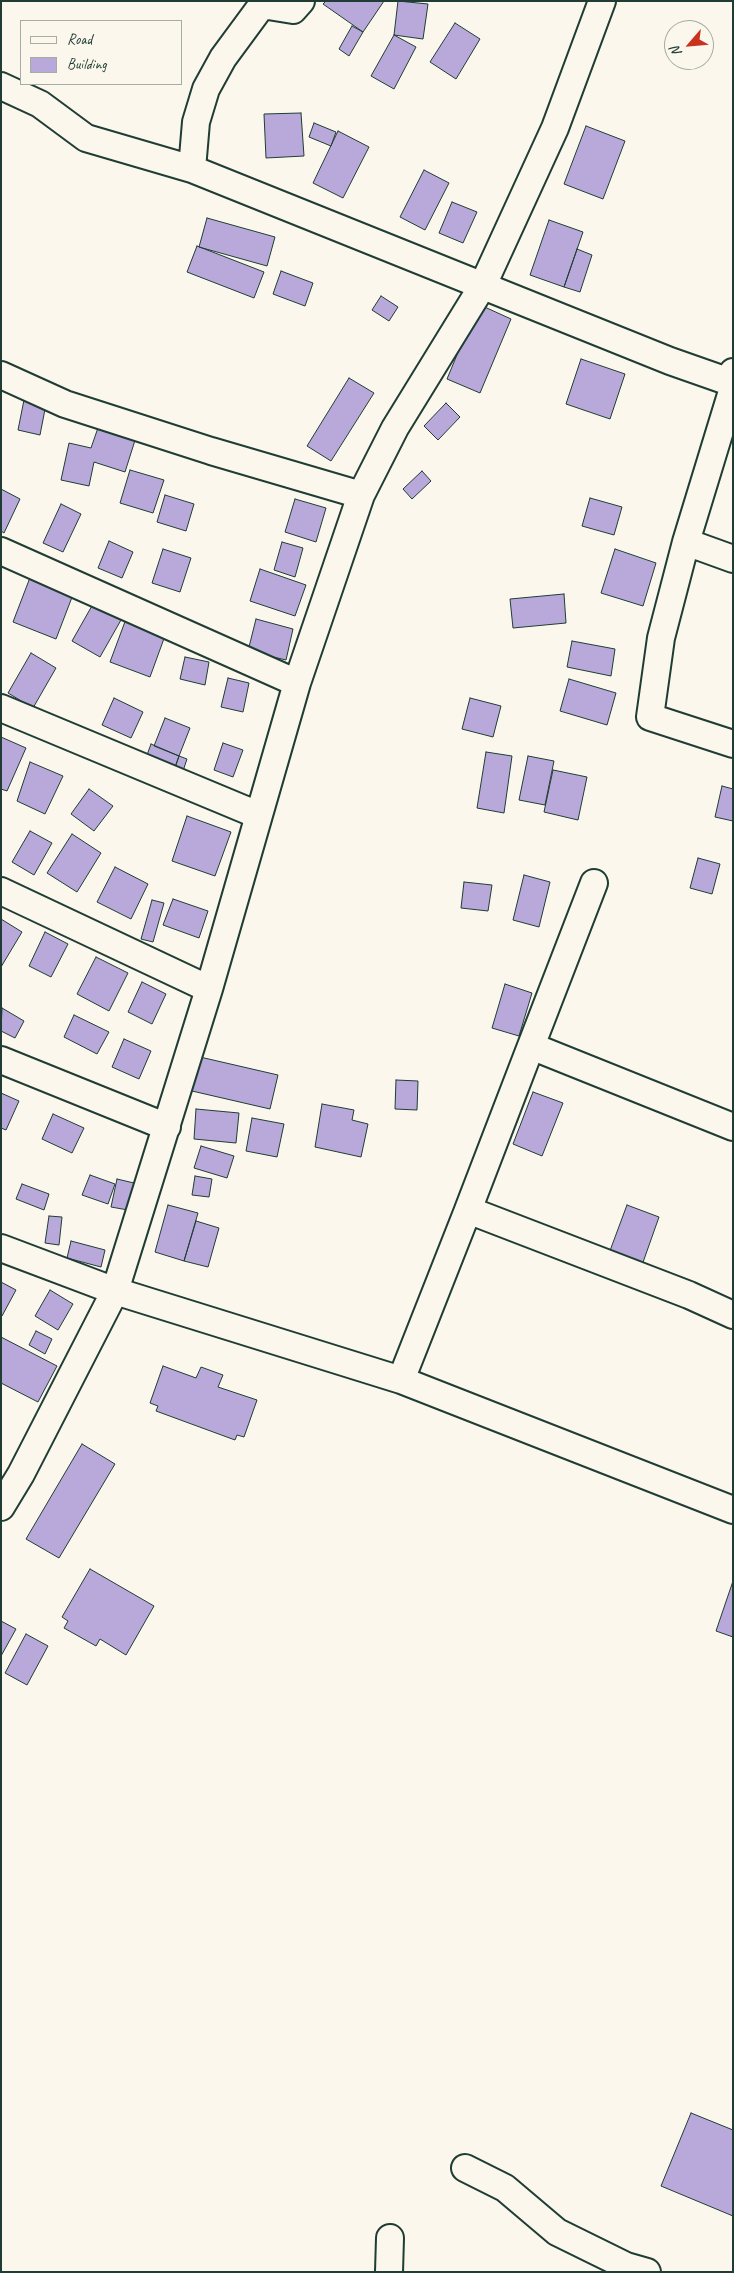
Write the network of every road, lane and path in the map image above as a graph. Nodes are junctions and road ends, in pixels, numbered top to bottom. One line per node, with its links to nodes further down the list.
1 (301, 1): 3 (street)
2 (602, 1): 6 (street)
3 (258, 3): 5 (street)
4 (1, 86): 5 (street)
5 (192, 169): 6 (street)
6 (483, 285): 7 (street); 10 (street)
7 (733, 372)
8 (1, 375): 10 (street)
9 (733, 388): 11 (street)
10 (361, 495): 14 (street)
11 (686, 542): 13 (street); 16 (street)
12 (1, 551): 14 (street)
13 (733, 559)
14 (297, 683): 17 (street)
15 (1, 708): 17 (street)
16 (733, 744)
17 (258, 815): 20 (street)
18 (594, 883): 21 (street)
19 (1, 891): 20 (street)
20 (209, 988): 23 (street)
21 (532, 1046): 24 (street); 25 (street)
22 (1, 1060): 23 (street)
23 (166, 1127): 27 (street)
24 (733, 1127)
25 (468, 1210): 28 (street); 29 (street)
26 (1, 1248): 27 (street)
27 (115, 1291): 29 (street); 30 (street)
28 (733, 1315)
29 (401, 1380): 32 (street)
30 (11, 1470): 31 (street)
31 (1, 1507)
32 (733, 1510)
33 (466, 2168): 35 (street)
34 (390, 2238): 36 (street)
35 (632, 2270)
36 (389, 2272)

